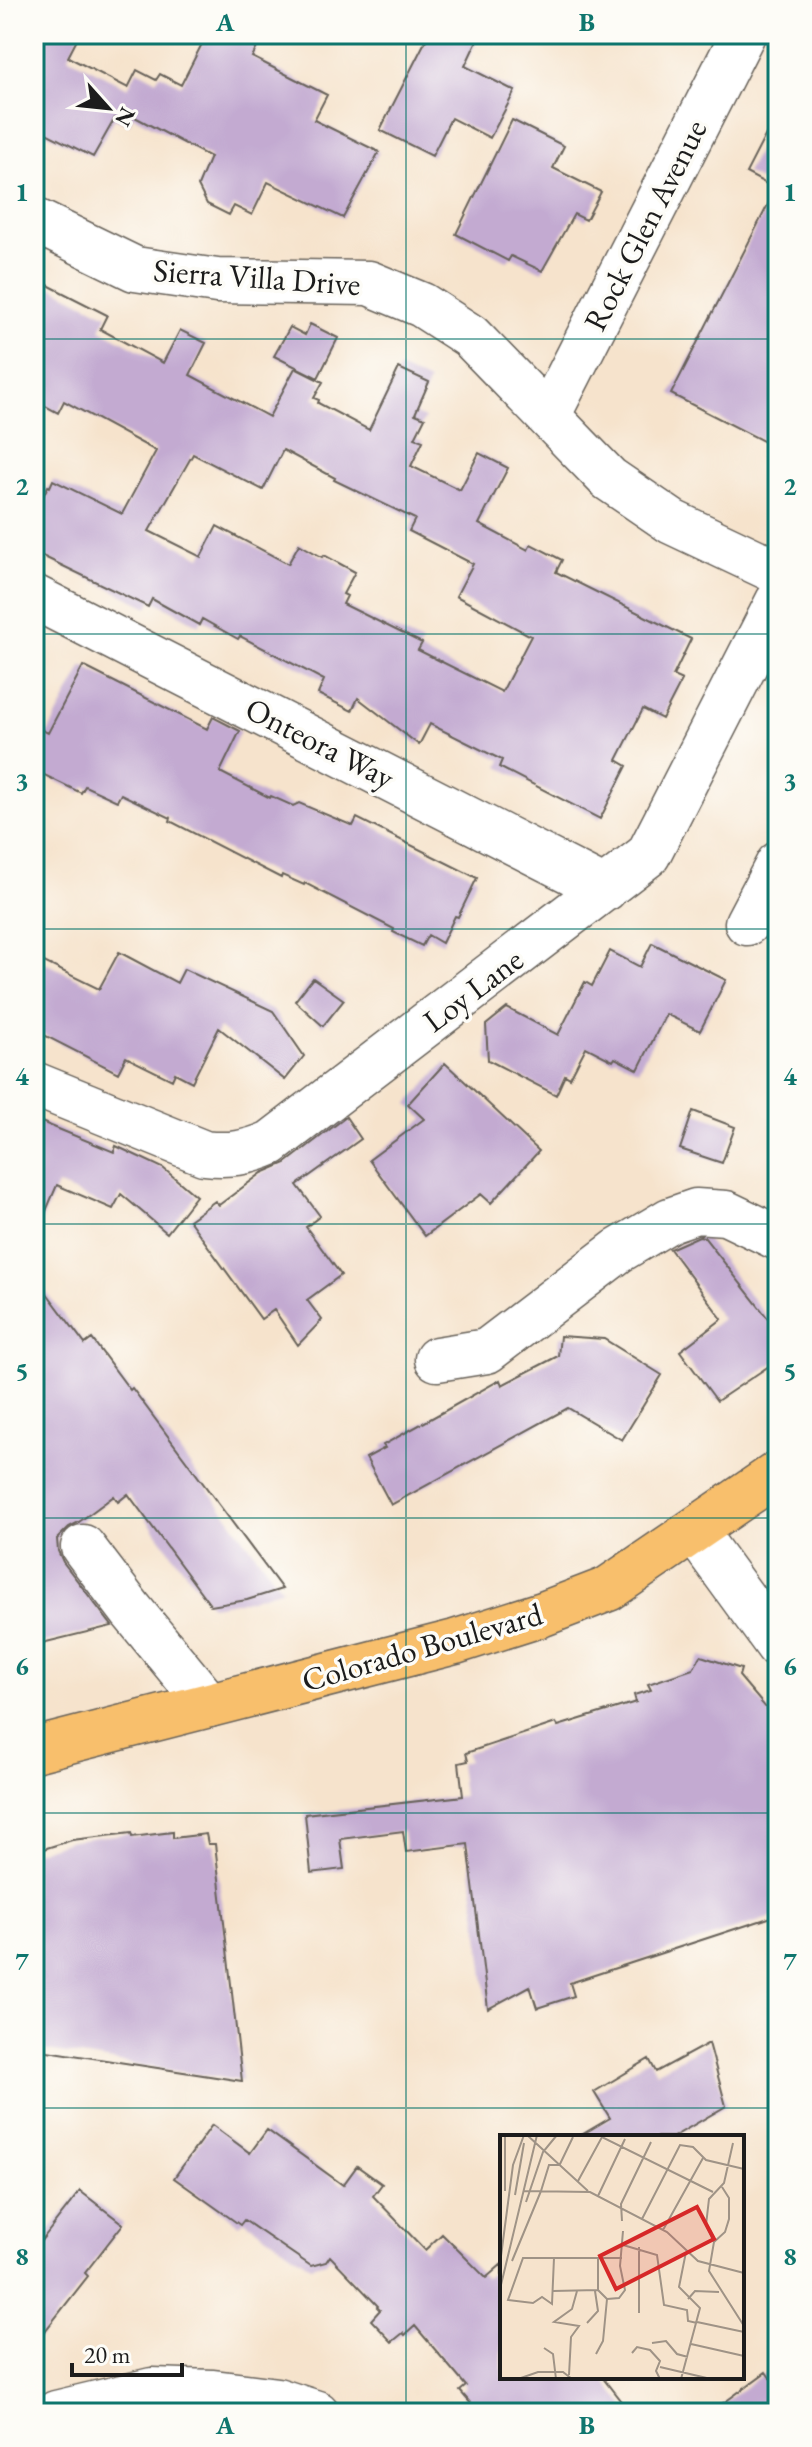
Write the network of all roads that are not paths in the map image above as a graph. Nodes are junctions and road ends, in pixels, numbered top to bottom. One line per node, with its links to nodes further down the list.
1 (743, 34): 3 (street, Rock Glen Avenue)
2 (34, 220): 3 (street, Sierra Villa Drive)
3 (548, 416): 4 (street, Sierra Villa Drive)
4 (778, 572)
5 (34, 597): 8 (street, Onteora Way)
6 (778, 601): 8 (street, Loy Lane)
7 (778, 864): 9 (street)
8 (605, 889): 10 (street, Loy Lane)
9 (747, 923)
10 (34, 1084)
11 (778, 1238): 12 (street)
12 (437, 1359)
13 (778, 1473): 14 (main road, Colorado Boulevard)
14 (695, 1532): 16 (street); 17 (main road, Colorado Boulevard)
15 (83, 1547): 17 (street)
16 (778, 1646)
17 (209, 1705): 18 (main road, Colorado Boulevard)
18 (34, 1750)
19 (56, 2413): 20 (street)
20 (317, 2413)

